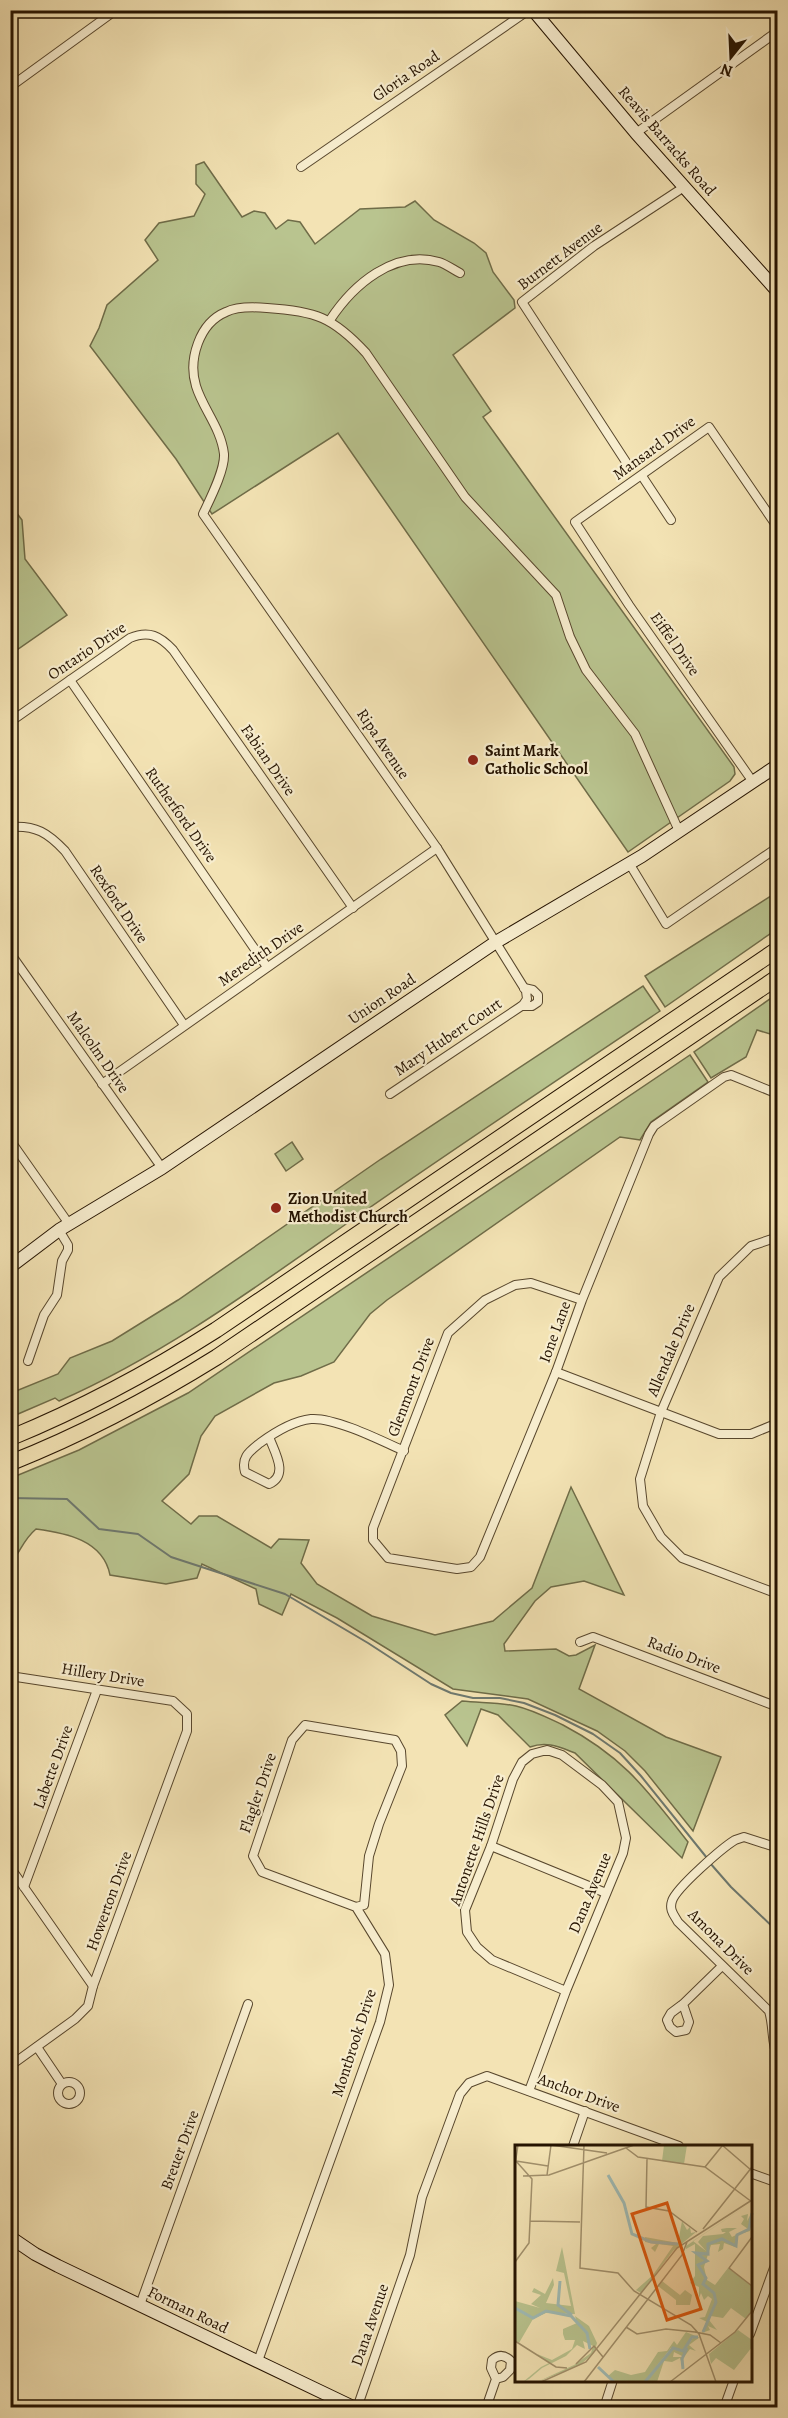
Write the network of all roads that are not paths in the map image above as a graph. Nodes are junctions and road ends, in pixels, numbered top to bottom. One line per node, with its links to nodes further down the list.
1 (116, 10): 4 (street)
2 (531, 10): 5 (main road, Reavis Barracks Road); 6 (street, Gloria Road)
3 (777, 31): 5 (street)
4 (10, 87)
5 (636, 133): 7 (main road, Reavis Barracks Road)
6 (301, 167)
7 (684, 187): 9 (main road, Reavis Barracks Road); 11 (street, Burnett Avenue)
8 (460, 273): 10 (street)
9 (777, 292)
10 (330, 320): 22 (street); 24 (street, Ripa Avenue)
11 (626, 462)
12 (642, 476): 13 (street); 14 (street, Mansard Drive); 15 (street, Mansard Drive)
13 (671, 520)
14 (576, 522): 20 (street, Eiffel Drive)
15 (777, 528)
16 (153, 635): 17 (street, Ontario Drive); 26 (street, Fabian Drive)
17 (70, 680): 18 (street, Ontario Drive); 30 (street, Rutherford Drive)
18 (10, 722)
19 (777, 765): 20 (main road, Union Road)
20 (753, 782): 22 (main road, Union Road)
21 (10, 827): 33 (street, Rexford Drive)
22 (679, 831): 25 (main road, Union Road)
23 (777, 847): 25 (street)
24 (437, 848): 26 (street, Meredith Drive); 27 (street, Ripa Avenue)
25 (629, 863): 27 (main road, Union Road)
26 (353, 908): 30 (street, Meredith Drive)
27 (496, 942): 32 (street, Ripa Avenue); 38 (main road, Union Road)
28 (777, 949): 48 (highway)
29 (10, 953): 34 (street, Malcolm Drive)
30 (267, 967): 33 (street, Meredith Drive)
31 (777, 977): 50 (highway)
32 (524, 988): 35 (street, Mary Hubert Court)
33 (184, 1025): 34 (street, Meredith Drive)
34 (102, 1084): 38 (street, Malcolm Drive)
35 (390, 1094)
36 (777, 1094): 42 (street, Ione Lane)
37 (10, 1140): 39 (street)
38 (162, 1168): 39 (main road, Union Road)
39 (64, 1227): 41 (main road, Union Road); 43 (street)
40 (777, 1237): 45 (street, Allendale Drive)
41 (10, 1267)
42 (582, 1300): 44 (street, Ione Lane); 49 (street, Glenmont Drive)
43 (28, 1361)
44 (556, 1372): 45 (street); 51 (street, Ione Lane)
45 (661, 1412): 46 (street); 52 (street, Allendale Drive)
46 (777, 1423)
47 (270, 1437): 47 (street); 49 (street)
48 (10, 1438)
49 (404, 1450): 51 (street, Glenmont Drive)
50 (10, 1463)
51 (373, 1528)
52 (777, 1594)
53 (580, 1642): 56 (street, Radio Drive)
54 (10, 1676): 55 (street, Hillery Drive)
55 (97, 1690): 57 (street, Hillery Drive); 62 (street, Labette Drive)
56 (777, 1707)
57 (187, 1714): 66 (street, Howerton Drive)
58 (532, 1754): 59 (street, Antonette Hills Drive); 63 (street, Dana Avenue)
59 (491, 1846): 63 (street); 67 (street, Antonette Hills Drive)
60 (777, 1848): 65 (street, Amona Drive)
61 (10, 1867): 62 (street)
62 (24, 1887): 66 (street)
63 (606, 1893): 67 (street, Dana Avenue)
64 (356, 1907): 64 (street, Flagler Drive); 85 (street, Montbrook Drive)
65 (722, 1966): 69 (street); 71 (street, Amona Drive)
66 (93, 1986): 70 (street, Howerton Drive)
67 (566, 1991): 75 (street, Dana Avenue)
68 (249, 2004): 83 (street, Breuer Drive)
69 (683, 2004)
70 (37, 2047): 72 (street, Howerton Drive); 74 (street)
71 (777, 2058)
72 (10, 2066)
73 (469, 2083): 75 (street, Anchor Drive); 92 (street, Dana Avenue)
74 (62, 2084)
75 (529, 2091): 76 (street, Anchor Drive)
76 (585, 2111): 77 (street); 78 (street, Anchor Drive)
77 (573, 2145)
78 (676, 2145)
79 (752, 2174): 80 (street)
80 (777, 2182)
81 (10, 2237): 83 (main road, Forman Road)
82 (777, 2257): 84 (street)
83 (140, 2305): 85 (main road, Forman Road)
84 (752, 2328)
85 (258, 2361): 92 (main road, Forman Road)
86 (496, 2379): 93 (street)
87 (612, 2382): 90 (street)
88 (733, 2382): 94 (street)
89 (10, 2394): 91 (street)
90 (603, 2407)
91 (13, 2408)
92 (356, 2408)
93 (486, 2408)
94 (724, 2408)

